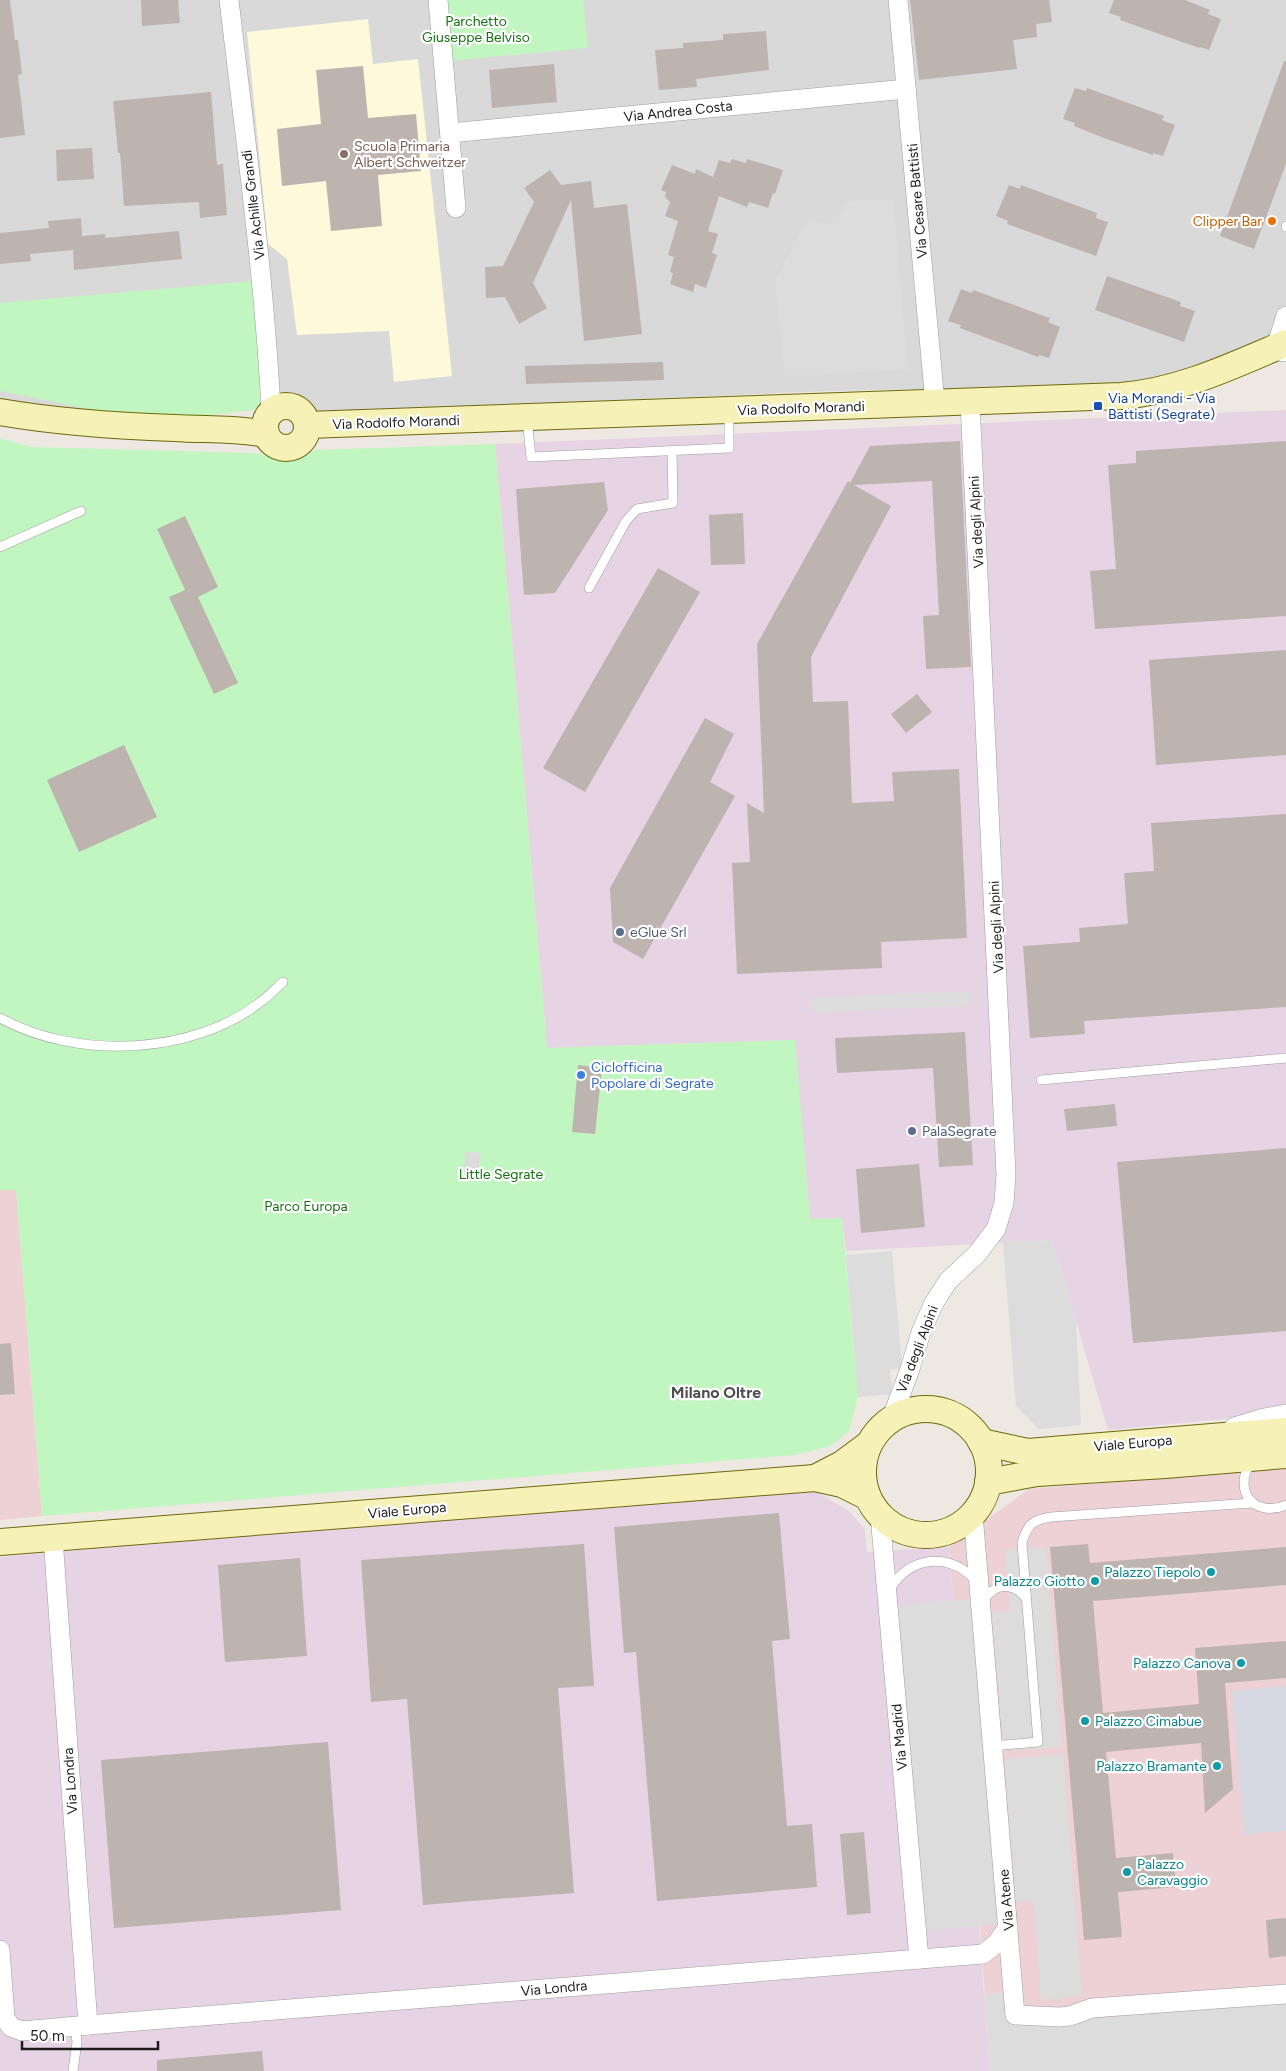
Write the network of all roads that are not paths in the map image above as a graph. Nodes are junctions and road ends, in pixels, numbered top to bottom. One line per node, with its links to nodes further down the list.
1 (229, 0): 14 (street, Via Achille Grandi)
2 (438, 0): 5 (street)
3 (898, 0): 4 (street, Via Cesare Battisti)
4 (906, 89): 5 (street, Via Andrea Costa); 10 (street, Via Cesare Battisti)
5 (450, 134): 6 (street)
6 (456, 208)
7 (1286, 316): 8 (street)
8 (1283, 348): 9 (street, Via Rodolfo Morandi)
9 (970, 402): 10 (street, Via Rodolfo Morandi); 25 (street, Via degli Alpini)
10 (935, 403): 11 (street, Via Rodolfo Morandi)
11 (729, 410): 13 (street, Via Rodolfo Morandi); 16 (lane)
12 (0, 412): 14 (street)
13 (527, 417): 15 (street, Via Rodolfo Morandi); 16 (lane)
14 (268, 421): 15 (street); 15 (street)
15 (307, 425)
16 (672, 451): 19 (lane)
17 (81, 511): 18 (lane)
18 (0, 547)
19 (589, 588)
20 (283, 982): 21 (lane)
21 (0, 1018)
22 (1286, 1058): 23 (lane)
23 (1041, 1080)
24 (1286, 1414): 27 (street)
25 (891, 1420): 28 (street, Viale Europa); 29 (street, Viale Europa)
26 (1286, 1431): 27 (street, Viale Europa)
27 (1200, 1438): 28 (street, Viale Europa)
28 (981, 1442): 33 (street, Viale Europa)
29 (869, 1444): 32 (street, Viale Europa); 36 (street, Viale Europa)
30 (1286, 1455): 31 (street, Viale Europa)
31 (1253, 1458): 33 (street, Viale Europa); 34 (lane)
32 (815, 1478): 36 (street, Viale Europa); 38 (street, Viale Europa)
33 (988, 1482): 37 (street, Viale Europa)
34 (1252, 1503): 35 (lane); 42 (lane)
35 (1286, 1505)
36 (874, 1506): 37 (street, Viale Europa); 41 (street, Via Madrid)
37 (973, 1514): 40 (street, Via Atene)
38 (53, 1538): 39 (street, Viale Europa); 51 (street, Via Londra)
39 (0, 1542)
40 (979, 1585): 41 (lane); 43 (street, Via Atene)
41 (887, 1596): 48 (street, Via Madrid)
42 (1026, 1598): 43 (lane); 44 (lane)
43 (981, 1604): 44 (street, Via Atene)
44 (992, 1746): 45 (street, Via Atene)
45 (1008, 1927): 47 (street); 49 (street, Via Atene)
46 (0, 1950): 52 (street, Via Londra)
47 (983, 1954): 48 (street, Via Londra); 49 (street)
48 (919, 1959): 51 (street, Via Londra)
49 (1012, 1974): 50 (street, Via Atene)
50 (1286, 1994)
51 (82, 2025): 52 (street, Via Londra); 53 (lane)
52 (5, 2028)
53 (73, 2071)

